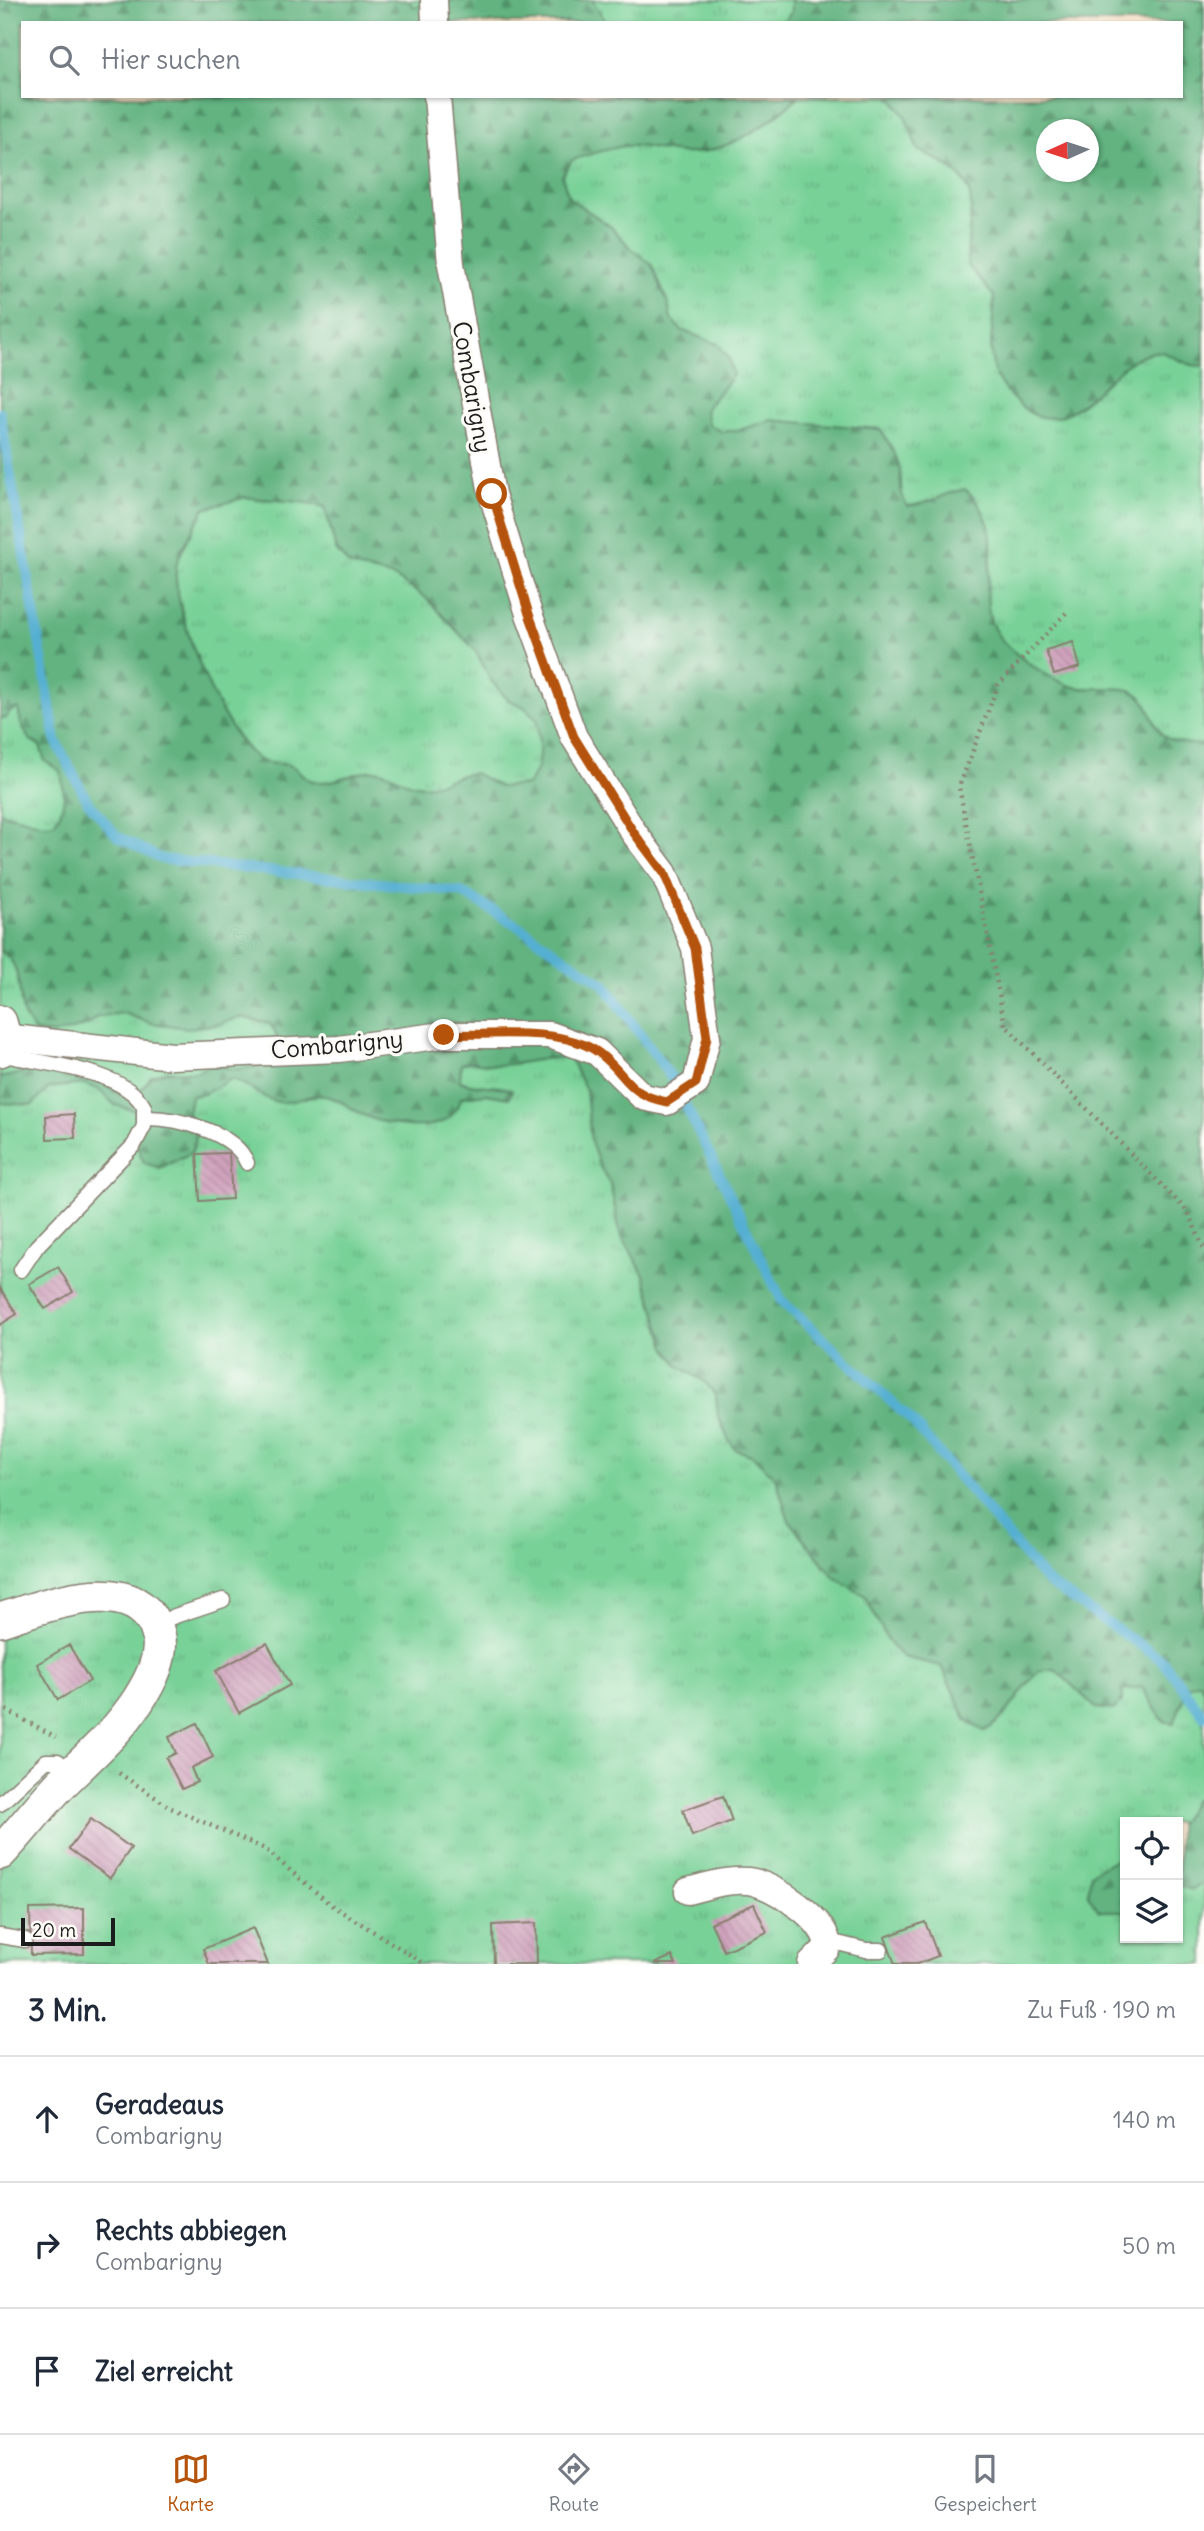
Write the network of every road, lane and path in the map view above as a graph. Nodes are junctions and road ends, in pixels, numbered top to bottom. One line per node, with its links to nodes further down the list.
1 (434, 0): 2 (street)
2 (435, 21)
3 (437, 98): 5 (street, Combarigny)
4 (1066, 613): 8 (path)
5 (1, 1041): 6 (lane)
6 (144, 1118): 7 (lane); 9 (lane)
7 (247, 1163)
8 (1204, 1249)
9 (21, 1270)
10 (223, 1600): 12 (lane)
11 (0, 1620): 12 (street)
12 (156, 1626): 14 (street)
13 (0, 1707): 14 (path)
14 (81, 1764): 15 (lane); 16 (street); 22 (path)
15 (0, 1804)
16 (0, 1853)
17 (688, 1892): 20 (street)
18 (0, 1936): 19 (lane)
19 (25, 1940)
20 (829, 1941): 21 (lane); 23 (street)
21 (881, 1950)
22 (425, 1964)
23 (811, 1964)

